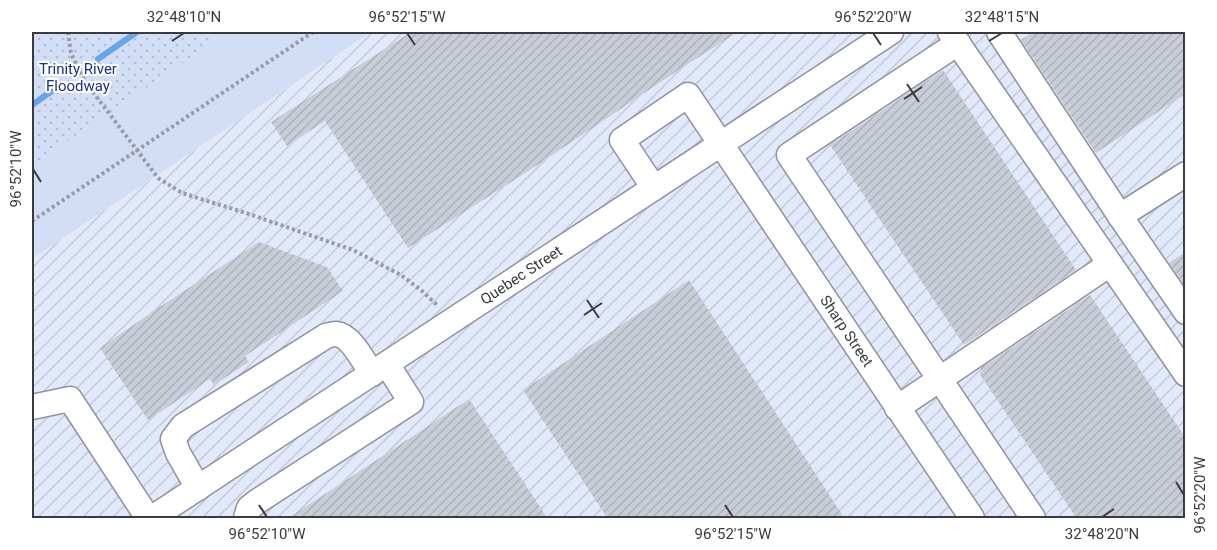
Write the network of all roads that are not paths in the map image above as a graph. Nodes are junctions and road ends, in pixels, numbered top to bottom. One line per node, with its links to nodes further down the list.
1 (891, 32): 4 (street, Quebec Street)
2 (1003, 33): 7 (street)
3 (954, 37): 8 (street); 12 (street)
4 (721, 144): 6 (street, Quebec Street); 6 (street, Sharp Street); 14 (street, Sharp Street)
5 (1185, 174): 7 (street)
6 (654, 188): 10 (street, Quebec Street)
7 (1120, 216): 9 (street)
8 (1110, 264): 11 (street); 12 (street)
9 (1185, 312)
10 (379, 369): 15 (street, Quebec Street); 15 (street); 18 (street)
11 (1185, 374)
12 (940, 378): 14 (street); 20 (street)
13 (32, 407): 17 (street)
14 (897, 408): 19 (street, Sharp Street)
15 (198, 488): 16 (street, Quebec Street)
16 (181, 510): 17 (street, Quebec Street)
17 (150, 519)
18 (246, 519)
19 (972, 519)
20 (1033, 519)

